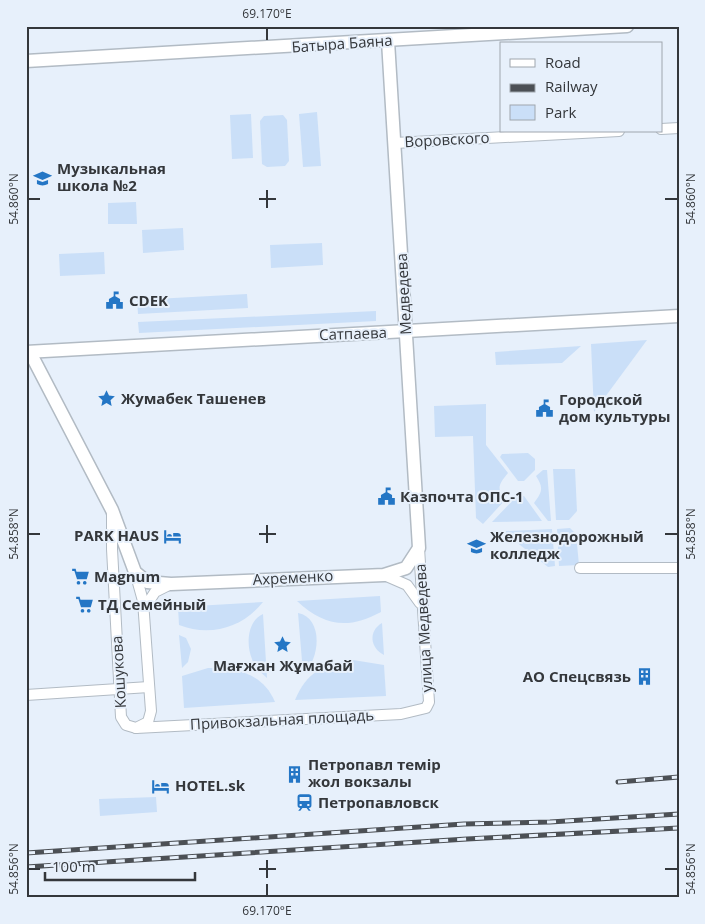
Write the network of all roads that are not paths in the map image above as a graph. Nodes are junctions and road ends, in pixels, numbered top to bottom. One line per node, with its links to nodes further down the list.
1 (627, 26): 2 (street, Батыра Баяна)
2 (388, 41): 3 (street, Батыра Баяна); 7 (street, Медведева)
3 (26, 61)
4 (679, 128): 5 (street)
5 (662, 129)
6 (600, 132): 7 (street, Воровского)
7 (394, 143): 9 (street, Медведева)
8 (679, 316): 9 (street, Сатпаева)
9 (406, 332): 10 (street, Сатпаева); 12 (street, Медведева)
10 (26, 352): 11 (street, Кошукова)
11 (112, 510): 15 (street, Кошукова); 21 (street, Кошукова)
12 (419, 548): 16 (street, Ахременко); 18 (street, улица Медведева)
13 (580, 568): 14 (street)
14 (679, 568)
15 (135, 572): 17 (street, Ахременко); 19 (street, Кошукова)
16 (384, 575): 17 (street, Ахременко); 18 (street)
17 (171, 584): 19 (street)
18 (423, 609): 23 (street, улица Медведева)
19 (144, 610): 20 (street, Кошукова)
20 (149, 687): 21 (street); 24 (street, Кошукова)
21 (119, 688): 22 (street); 24 (street, Кошукова)
22 (26, 695)
23 (426, 708): 24 (street, Привокзальная площадь)
24 (136, 728)

